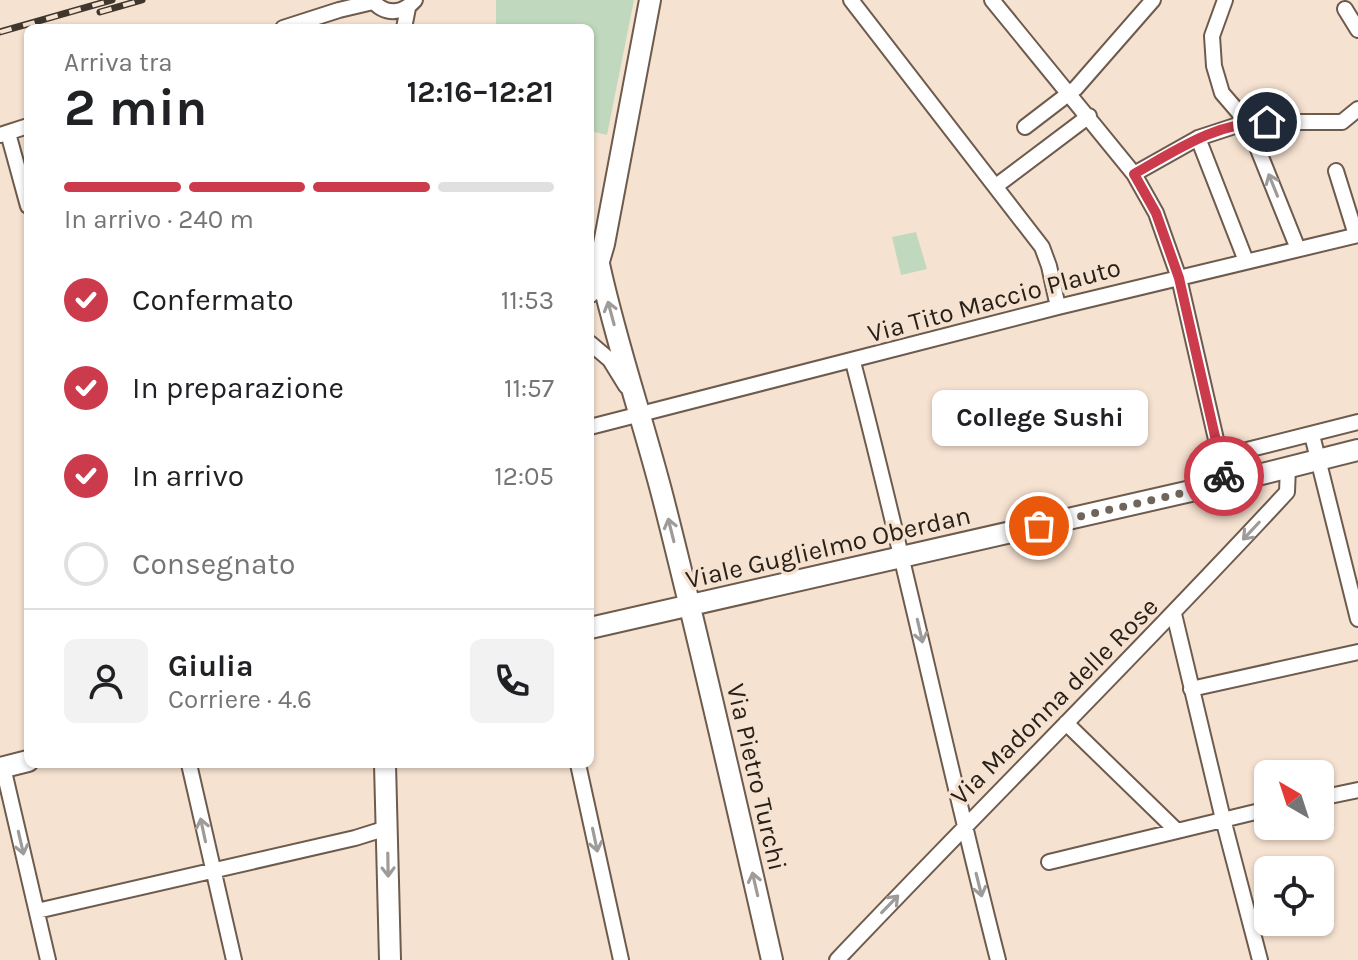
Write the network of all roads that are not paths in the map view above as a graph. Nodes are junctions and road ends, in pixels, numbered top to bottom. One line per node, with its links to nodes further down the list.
1 (650, 0): 27 (main road)
2 (851, 0): 22 (street)
3 (992, 0): 12 (street)
4 (1225, 0): 15 (street)
5 (372, 1): 7 (street); 8 (street)
6 (1145, 3): 12 (street)
7 (345, 5): 10 (street)
8 (405, 14)
9 (1358, 20): 11 (street)
10 (294, 24)
11 (1358, 30)
12 (1070, 93): 14 (street); 17 (street)
13 (1358, 109): 15 (street)
14 (1089, 116): 21 (street); 22 (street)
15 (1247, 122): 19 (street); 25 (street, one-way to 15)
16 (24, 127): 18 (street)
17 (1025, 127)
18 (4, 134): 23 (street)
19 (1198, 138): 21 (street); 26 (street)
20 (1336, 171): 24 (street)
21 (1134, 174): 28 (street)
22 (996, 186): 30 (street)
23 (24, 194)
24 (1357, 235): 25 (street, Via Tito Maccio Plauto)
25 (1298, 249): 26 (street, Via Tito Maccio Plauto)
26 (1246, 261): 28 (street, Via Tito Maccio Plauto)
27 (599, 264): 29 (main road); 33 (main road, Via Pietro Turchi, one-way to 27)
28 (1179, 278): 30 (street, Via Tito Maccio Plauto); 41 (street)
29 (594, 280)
30 (1058, 307): 32 (street, Via Tito Maccio Plauto)
31 (594, 346): 33 (street)
32 (853, 362): 33 (street, Via Tito Maccio Plauto); 42 (street)
33 (642, 414): 35 (street, Via Tito Maccio Plauto); 43 (main road, Via Pietro Turchi, one-way to 33)
34 (1358, 422): 36 (street)
35 (594, 426)
36 (1312, 435): 38 (street); 39 (street)
37 (1358, 450): 39 (main road, Viale Guglielmo Oberdan)
38 (1243, 451)
39 (1320, 460): 40 (main road, Viale Guglielmo Oberdan); 45 (street)
40 (1288, 467): 41 (main road, Viale Guglielmo Oberdan); 44 (street, Via Madonna delle Rose, one-way to 44)
41 (1226, 483): 42 (main road, Viale Guglielmo Oberdan)
42 (902, 555): 43 (main road, Viale Guglielmo Oberdan); 59 (street, one-way to 59)
43 (690, 606): 46 (main road, Viale Guglielmo Oberdan); 69 (main road, Via Pietro Turchi, one-way to 43)
44 (1174, 614): 48 (street); 49 (street, Via Madonna delle Rose)
45 (1358, 619)
46 (594, 627)
47 (1358, 652): 48 (street)
48 (1191, 689): 58 (street)
49 (1066, 723): 59 (street, Via Madonna delle Rose); 61 (street)
50 (24, 762): 51 (main road)
51 (2, 767): 64 (street, one-way to 64)
52 (190, 768): 63 (street, one-way to 52)
53 (385, 768): 60 (main road)
54 (579, 768): 68 (street, one-way to 68)
55 (1358, 790): 56 (street)
56 (1334, 795)
57 (1254, 812): 58 (street)
58 (1223, 819): 61 (street); 72 (street)
59 (964, 826): 70 (street, Via Madonna delle Rose, one-way to 59); 71 (street, one-way to 71)
60 (387, 828): 63 (street); 67 (main road, one-way to 67)
61 (1176, 830): 62 (street)
62 (1049, 862)
63 (212, 872): 64 (street); 66 (street)
64 (37, 911): 65 (street)
65 (48, 960)
66 (234, 960)
67 (390, 960)
68 (621, 960)
69 (772, 960)
70 (837, 960)
71 (998, 960)
72 (1260, 960)

